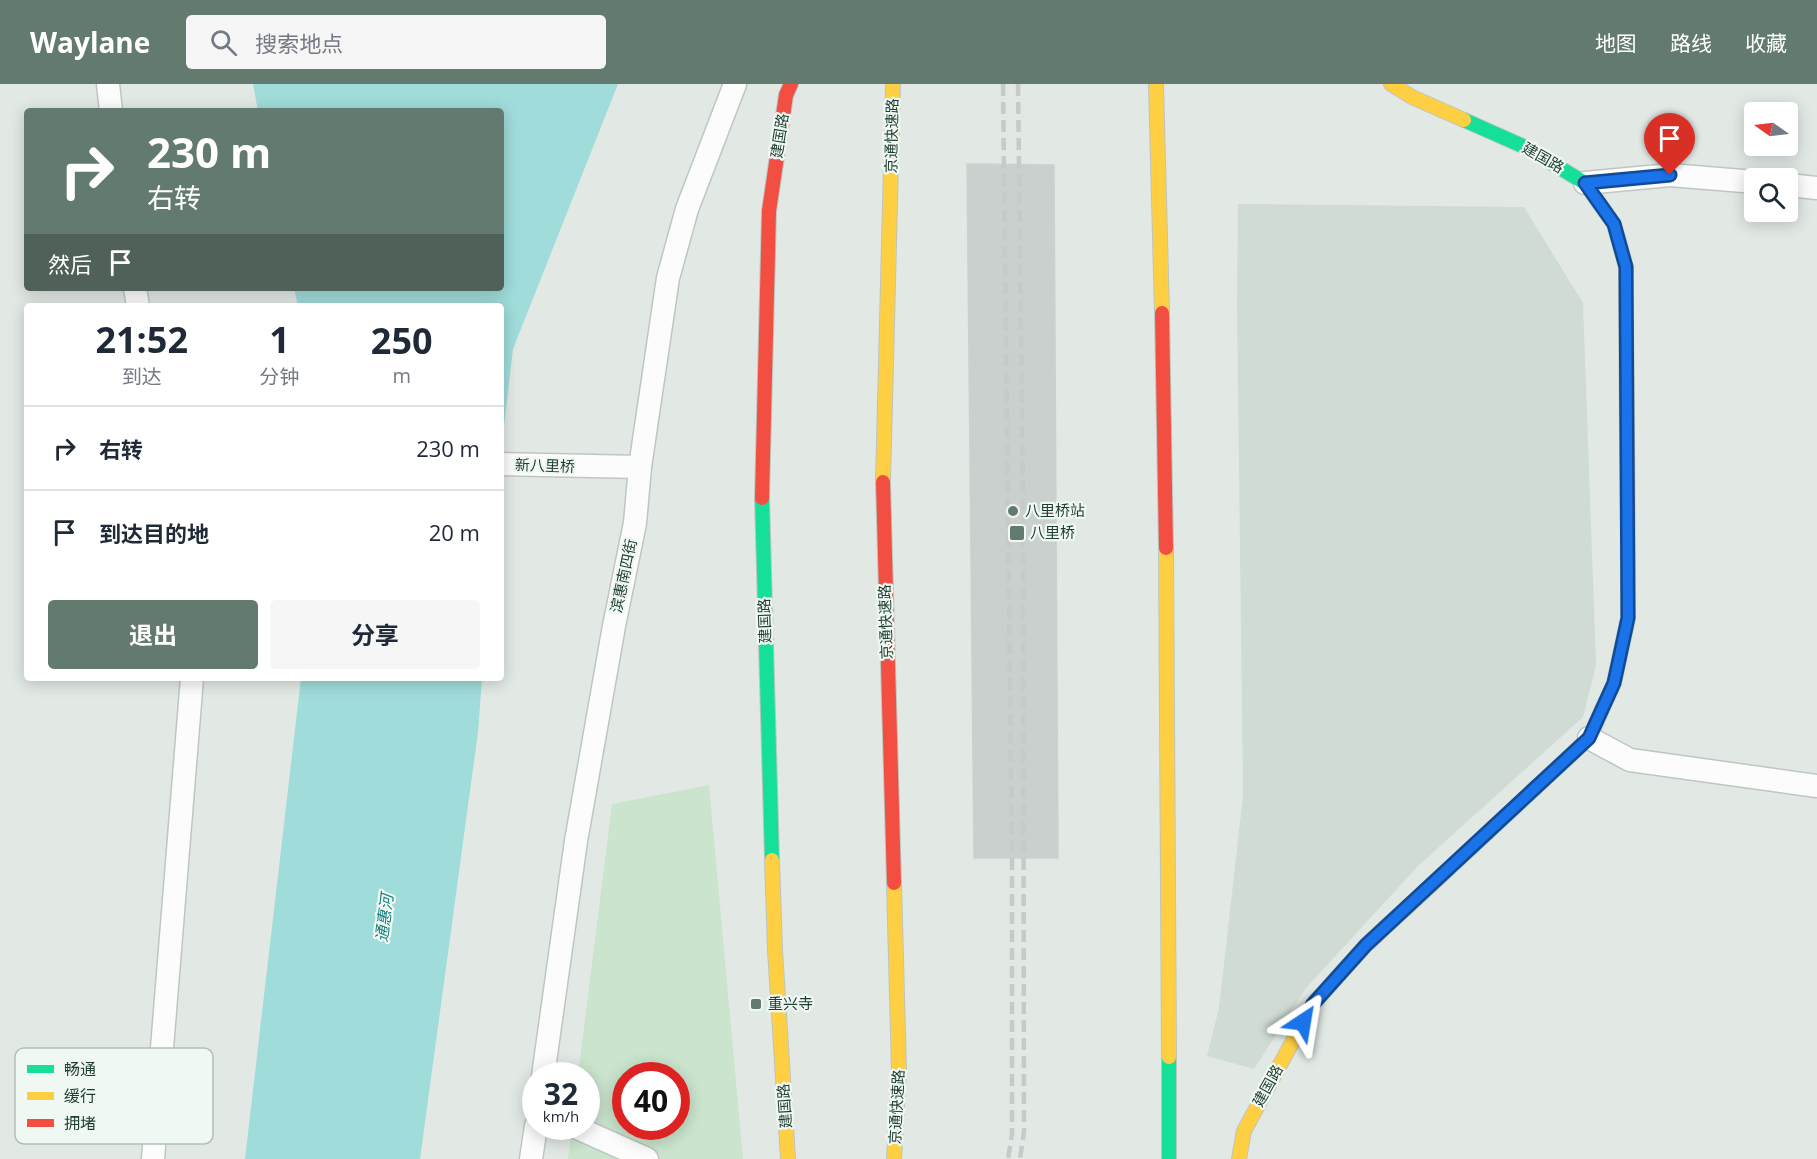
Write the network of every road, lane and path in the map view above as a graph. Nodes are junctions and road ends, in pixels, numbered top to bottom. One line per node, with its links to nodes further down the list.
1 (108, 84): 7 (street)
2 (735, 84): 13 (street, 滨惠南四街)
3 (790, 84): 25 (main road, 建国路)
4 (893, 84): 26 (main road, 京通快速路)
5 (1156, 84): 27 (main road)
6 (1391, 84): 9 (main road, 建国路)
7 (111, 108)
8 (1744, 181): 9 (street)
9 (1585, 183): 15 (main road, 建国路)
10 (1798, 186): 11 (street)
11 (1817, 188)
12 (504, 464): 13 (street, 新八里桥)
13 (640, 467): 18 (street, 滨惠南四街)
14 (192, 681): 17 (street)
15 (1589, 738): 16 (street); 28 (main road, 建国路)
16 (1817, 786)
17 (162, 1048)
18 (545, 1062)
19 (600, 1138): 24 (street)
20 (534, 1140): 23 (street)
21 (154, 1144): 22 (street)
22 (153, 1159)
23 (531, 1159)
24 (647, 1159)
25 (788, 1159)
26 (894, 1159)
27 (1169, 1159)
28 (1239, 1159)

